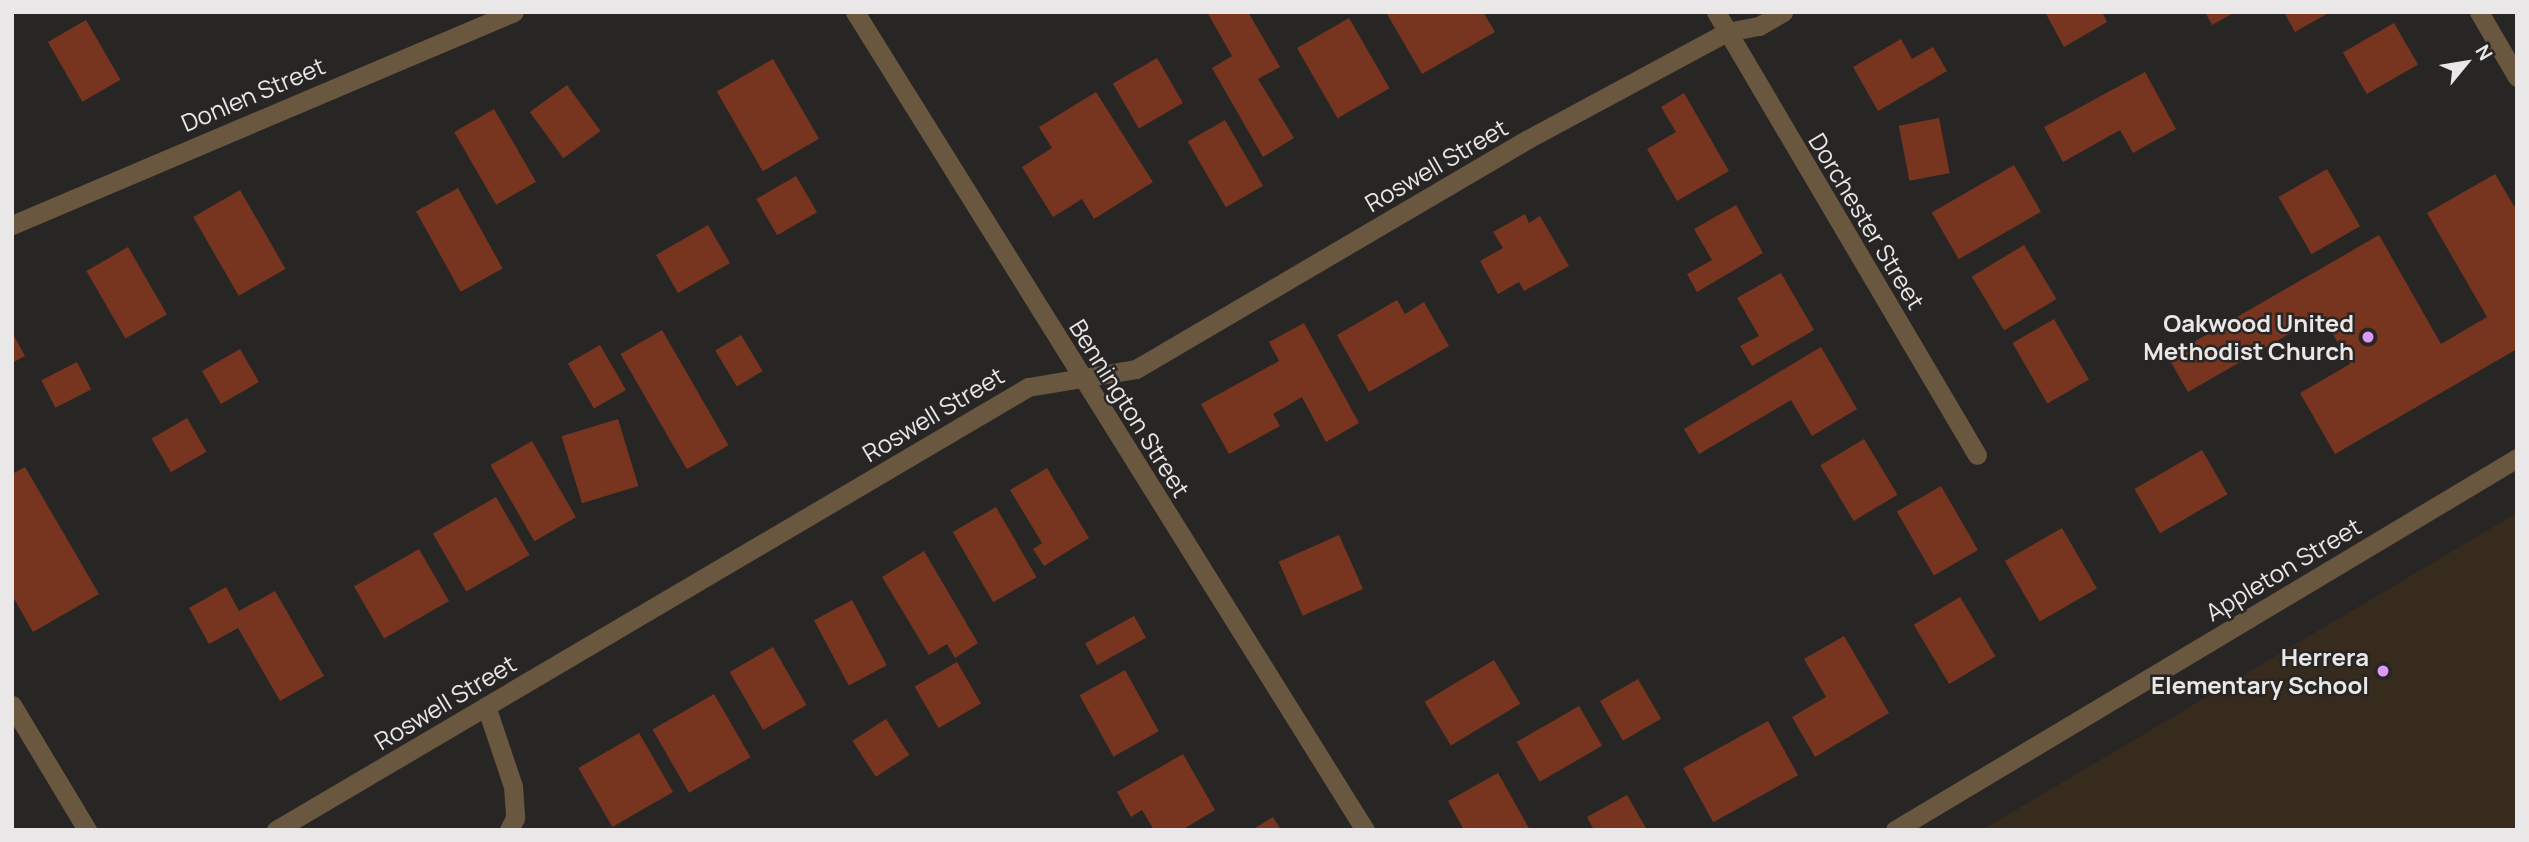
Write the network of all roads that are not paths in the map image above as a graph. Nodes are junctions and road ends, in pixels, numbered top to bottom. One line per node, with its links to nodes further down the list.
1 (514, 12): 8 (street, Donlen Street)
2 (855, 12): 9 (street, Bennington Street)
3 (1716, 12): 6 (street, Dorchester Street)
4 (1783, 12): 6 (street, Roswell Street)
5 (2479, 12): 7 (street)
6 (1727, 32): 9 (street, Roswell Street); 10 (street, Dorchester Street)
7 (2517, 77)
8 (12, 225)
9 (1082, 378): 13 (street, Roswell Street); 17 (street, Bennington Street)
10 (1977, 455)
11 (2517, 458): 18 (street, Appleton Street)
12 (12, 705): 14 (street)
13 (486, 706): 15 (street, Roswell Street); 16 (street)
14 (87, 830)
15 (276, 830)
16 (509, 830)
17 (1365, 830)
18 (1895, 830)

